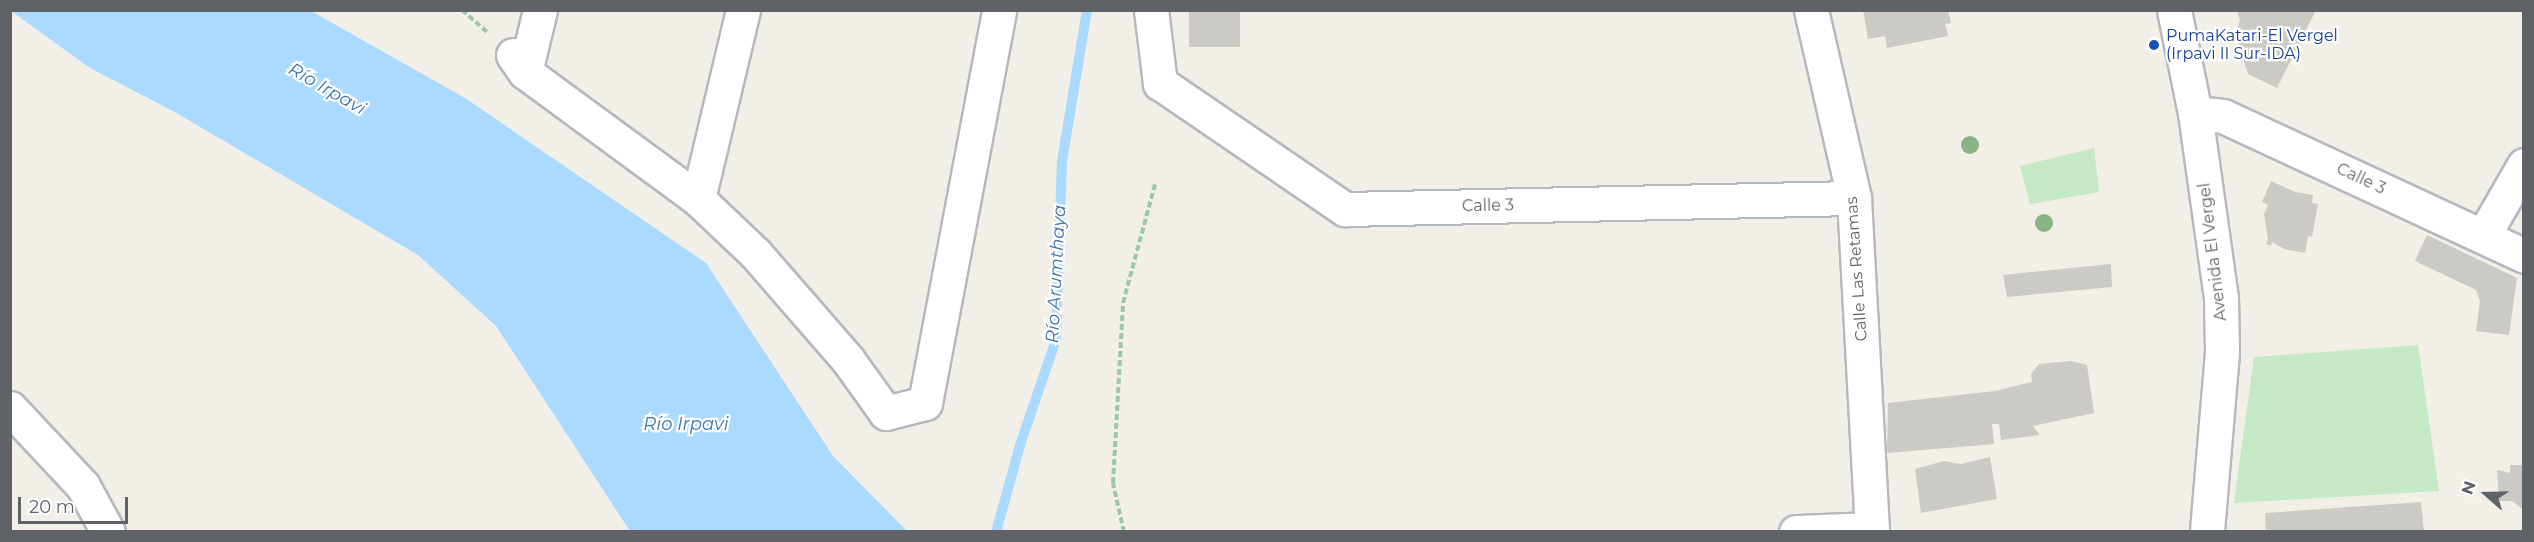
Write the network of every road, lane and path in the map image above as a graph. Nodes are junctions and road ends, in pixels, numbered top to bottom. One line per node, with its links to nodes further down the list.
1 (540, 10): 11 (street)
2 (743, 10): 11 (street)
3 (999, 10): 11 (street)
4 (1151, 10): 10 (street, Calle 3)
5 (1811, 10): 10 (street, Calle Las Retamas)
6 (2174, 10): 7 (street, Avenida El Vergel)
7 (2195, 113): 12 (street, Calle 3); 19 (street, Avenida El Vergel)
8 (2523, 165): 12 (street)
9 (1155, 184): 17 (path)
10 (1854, 198): 15 (street, Calle Las Retamas)
11 (698, 199)
12 (2483, 236): 13 (street, Calle 3)
13 (2523, 256)
14 (10, 408): 16 (street)
15 (1872, 530): 18 (street)
16 (108, 531)
17 (1124, 531)
18 (1796, 531)
19 (2207, 531)

